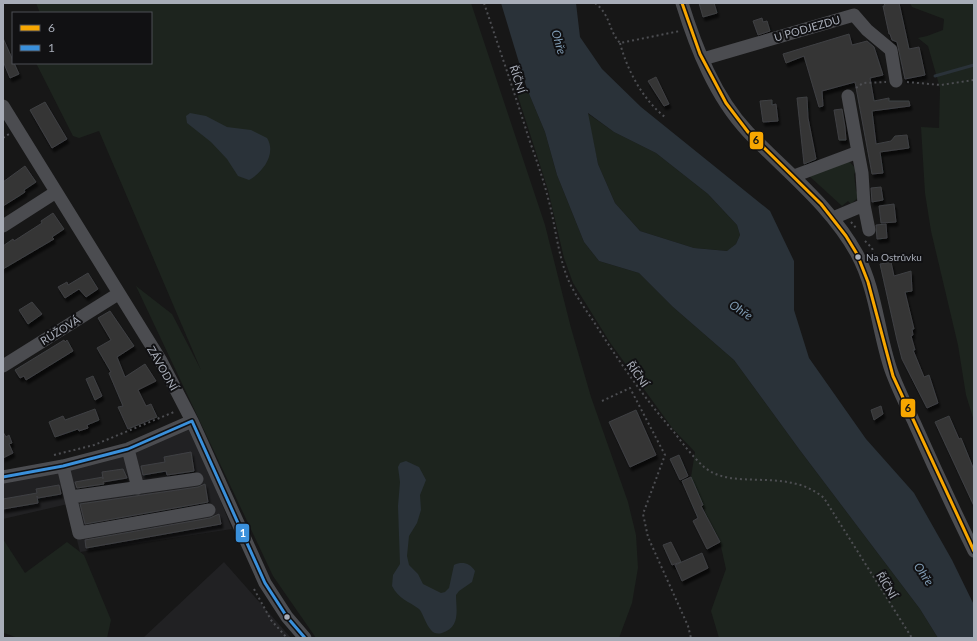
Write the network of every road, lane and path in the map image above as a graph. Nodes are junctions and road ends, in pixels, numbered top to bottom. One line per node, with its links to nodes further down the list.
1 (484, 3): 34 (path, ŘÍČNÍ)
2 (595, 3): 6 (path)
3 (682, 3): 5 (street)
4 (854, 9): 7 (street, U PODJEZDU); 9 (street, U PODJEZDU)
5 (690, 28): 6 (path); 7 (street)
6 (620, 43): 12 (path)
7 (703, 59): 14 (street)
8 (974, 80): 9 (path)
9 (896, 81): 10 (path)
10 (848, 96): 13 (street)
11 (3, 106): 15 (street, ZÁVODNÍ)
12 (665, 117)
13 (858, 152): 14 (street); 16 (street)
14 (794, 176): 17 (street)
15 (56, 192): 18 (street); 20 (street, ZÁVODNÍ)
16 (864, 205): 17 (street); 19 (street)
17 (833, 218): 31 (street)
18 (3, 226)
19 (869, 230)
20 (118, 294): 21 (street, RŮŽOVÁ); 23 (street, ZÁVODNÍ)
21 (3, 366)
22 (602, 401): 33 (path)
23 (192, 421): 24 (street); 32 (street, ZÁVODNÍ)
24 (128, 449): 25 (street); 28 (street)
25 (62, 466): 26 (street); 29 (street)
26 (3, 477)
27 (197, 479): 28 (street)
28 (138, 488): 29 (street)
29 (71, 497): 30 (street)
30 (209, 510)
31 (974, 551)
32 (305, 638)
33 (691, 638)
34 (912, 638)

